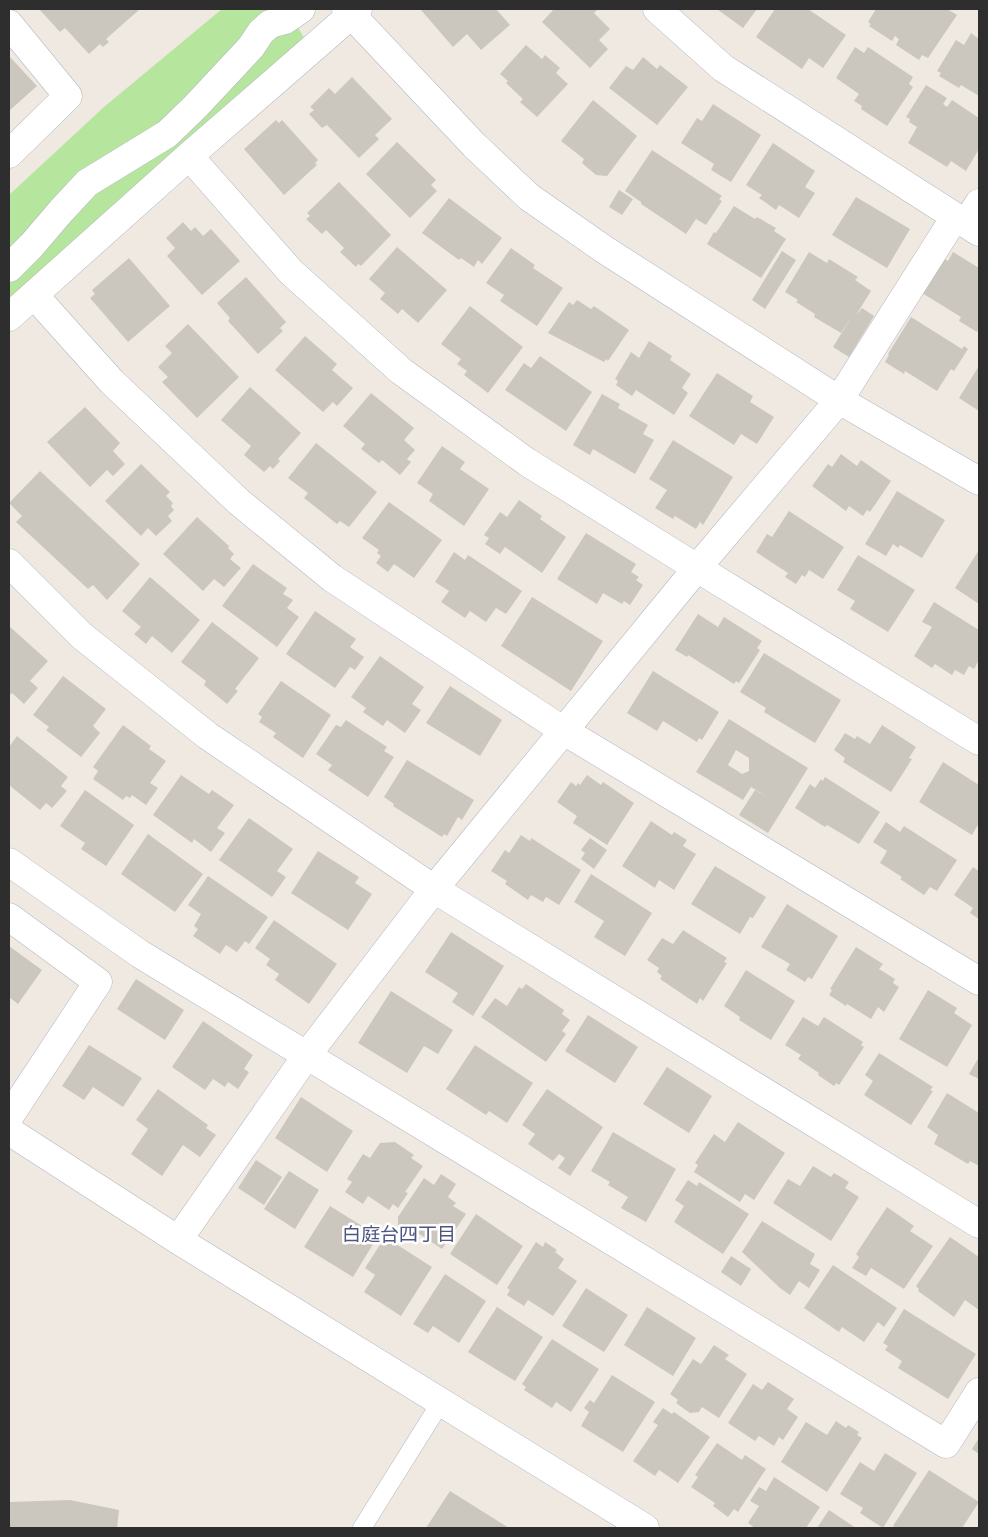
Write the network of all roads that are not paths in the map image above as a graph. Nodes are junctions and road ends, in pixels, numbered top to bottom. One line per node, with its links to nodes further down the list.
1 (300, 9): 8 (street)
2 (656, 9): 7 (street)
3 (352, 11): 6 (street); 11 (street)
4 (9, 24): 5 (street)
5 (9, 154)
6 (189, 156): 9 (street); 14 (street)
7 (970, 219): 11 (street)
8 (9, 268)
9 (34, 295): 10 (street); 15 (street)
10 (9, 317)
11 (839, 400): 12 (street); 14 (street)
12 (979, 481)
13 (9, 564): 18 (street)
14 (697, 568): 15 (street); 16 (street)
15 (564, 731): 18 (street); 20 (street)
16 (979, 741)
17 (9, 862): 21 (street)
18 (434, 889): 21 (street); 24 (street)
19 (9, 917): 22 (street)
20 (979, 980)
21 (307, 1055): 25 (street); 26 (street)
22 (9, 1117)
23 (9, 1131): 25 (street)
24 (979, 1224)
25 (178, 1240): 27 (street)
26 (979, 1392)
27 (441, 1402): 28 (lane); 29 (street)
28 (362, 1528)
29 (645, 1528)

